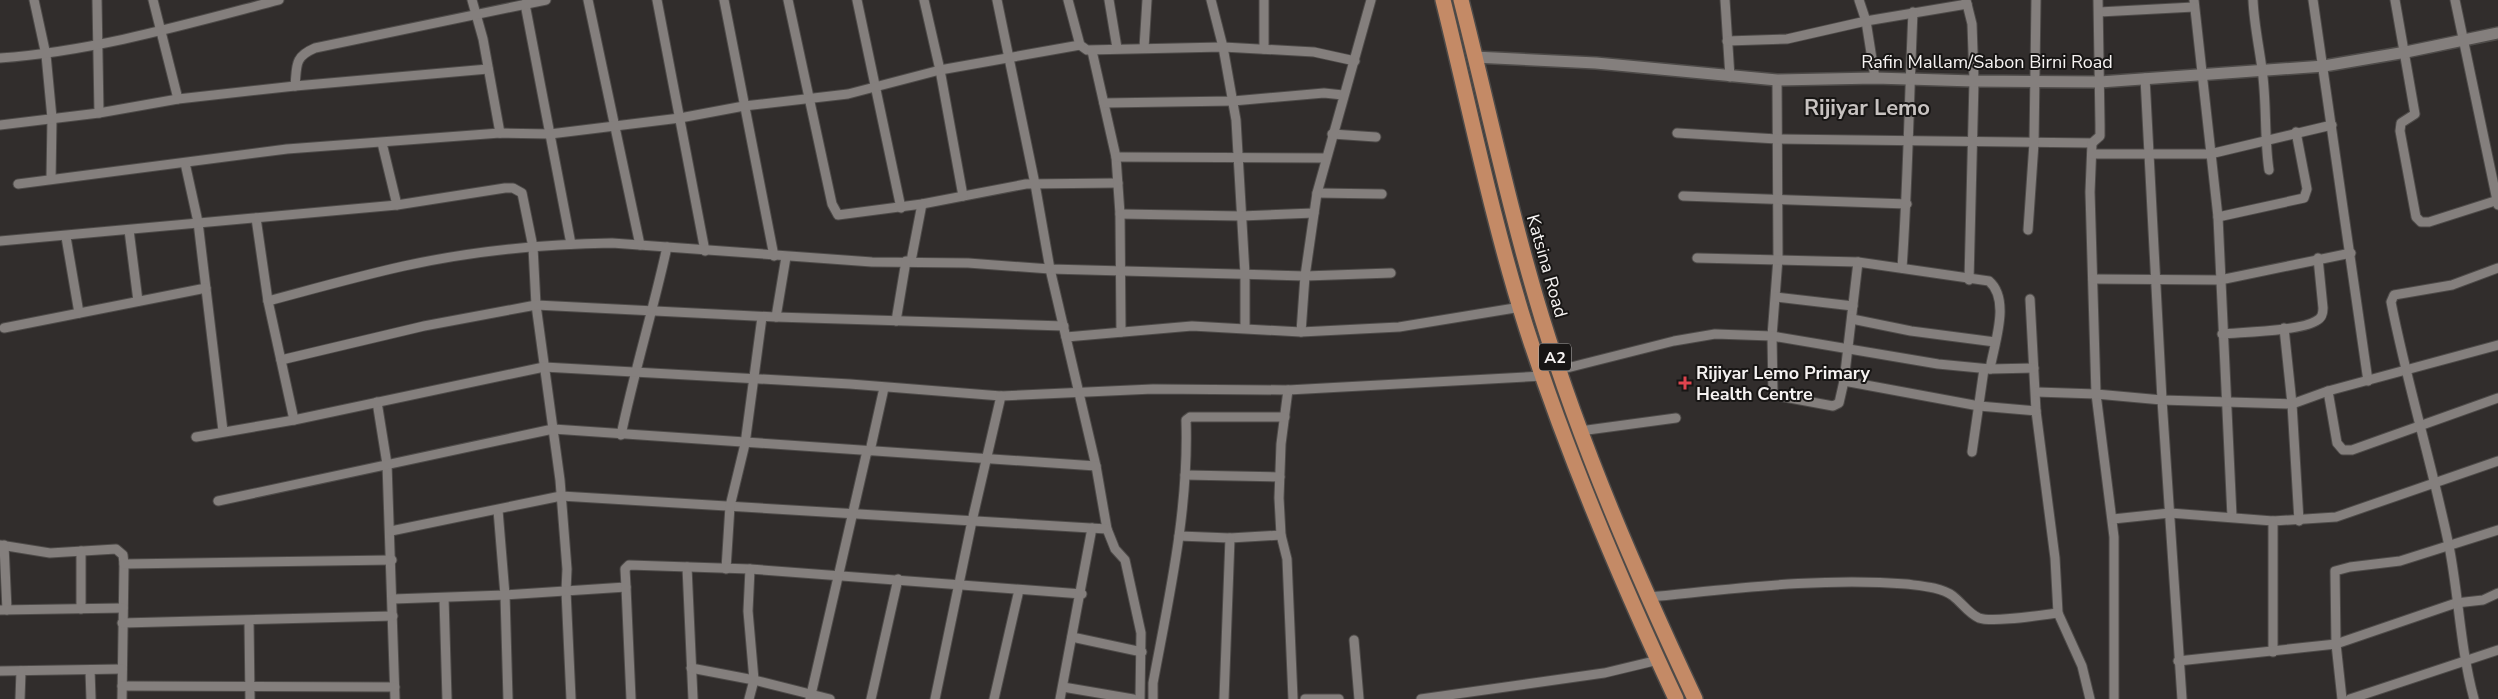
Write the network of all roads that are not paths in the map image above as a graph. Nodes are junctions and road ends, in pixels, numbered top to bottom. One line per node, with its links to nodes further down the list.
1 (34, 0): 49 (street)
2 (97, 0): 41 (street)
3 (154, 0): 37 (street)
4 (279, 0): 37 (street)
5 (472, 0): 35 (street)
6 (546, 0): 31 (street)
7 (588, 0): 80 (street)
8 (657, 0): 77 (street)
9 (724, 0): 74 (street)
10 (788, 0): 70 (street)
11 (857, 0): 68 (street)
12 (924, 0): 56 (street)
13 (997, 0): 52 (street)
14 (1068, 0): 42 (street)
15 (1109, 0): 44 (street)
16 (1147, 0): 45 (street)
17 (1211, 0): 43 (street)
18 (1264, 0): 46 (street)
19 (1371, 0): 53 (street)
20 (1443, 0): 157 (highway, Katsina Road / A2)
21 (1460, 0): 50 (highway, Katsina Road / A2)
22 (1725, 0): 40 (street)
23 (1859, 0): 36 (street)
24 (2036, 0): 64 (street)
25 (2098, 0): 34 (street)
26 (2253, 0): 57 (street)
27 (2313, 0): 54 (street)
28 (2395, 0): 48 (street)
29 (2455, 0): 39 (street)
30 (1967, 2): 33 (street); 65 (street)
31 (525, 4): 35 (street); 84 (street)
32 (2194, 4): 34 (street); 58 (street)
33 (1913, 12): 36 (street); 62 (street)
34 (2099, 12): 66 (street)
35 (476, 14): 55 (street); 67 (street)
36 (1866, 21): 40 (street); 60 (street)
37 (161, 31): 41 (street); 71 (street)
38 (2498, 33): 39 (street, Rafin Mallam/Sabon Birni Road)
39 (2464, 39): 48 (street, Rafin Mallam/Sabon Birni Road); 111 (street)
40 (1727, 41): 59 (street)
41 (98, 44): 49 (street); 75 (street)
42 (1080, 45): 47 (street); 52 (street)
43 (1223, 47): 45 (street); 46 (street); 72 (street)
44 (1117, 48): 45 (street); 47 (street)
45 (1144, 48)
46 (1264, 49): 53 (street)
47 (1092, 51): 73 (street)
48 (2406, 52): 54 (street, Rafin Mallam/Sabon Birni Road); 111 (street)
49 (46, 55): 51 (street); 76 (street)
50 (1474, 57): 59 (street, Rafin Mallam/Sabon Birni Road); 180 (highway, Katsina Road / A2)
51 (0, 58)
52 (1010, 58): 56 (street); 105 (street)
53 (1355, 61): 69 (street)
54 (2324, 66): 57 (street, Rafin Mallam/Sabon Birni Road); 79 (street)
55 (488, 70): 67 (street); 82 (street)
56 (940, 70): 68 (street); 108 (street)
57 (2262, 70): 58 (street, Rafin Mallam/Sabon Birni Road); 89 (street)
58 (2203, 74): 61 (street, Rafin Mallam/Sabon Birni Road); 96 (street)
59 (1730, 77): 63 (street, Rafin Mallam/Sabon Birni Road)
60 (1874, 78): 62 (street, Rafin Mallam/Sabon Birni Road); 63 (street, Rafin Mallam/Sabon Birni Road)
61 (2145, 78): 66 (street, Rafin Mallam/Sabon Birni Road); 95 (street)
62 (1910, 79): 65 (street, Rafin Mallam/Sabon Birni Road); 90 (street)
63 (1778, 80): 87 (street)
64 (2036, 81): 65 (street, Rafin Mallam/Sabon Birni Road); 66 (street, Rafin Mallam/Sabon Birni Road); 92 (street)
65 (1974, 82): 88 (street)
66 (2100, 82): 93 (street)
67 (295, 86): 71 (street)
68 (876, 87): 70 (street); 115 (street)
69 (1343, 95): 72 (street); 85 (street)
70 (808, 97): 74 (street); 115 (street)
71 (178, 99): 75 (street)
72 (1233, 101): 73 (street); 99 (street)
73 (1104, 103): 97 (street)
74 (744, 106): 77 (street); 132 (street)
75 (100, 113): 76 (street)
76 (52, 118): 78 (street); 102 (street)
77 (680, 118): 80 (street); 130 (street)
78 (0, 125)
79 (2332, 125): 81 (street); 131 (street)
80 (613, 126): 84 (street); 127 (street)
81 (2296, 132): 89 (street); 120 (street)
82 (500, 133): 84 (street); 91 (street)
83 (1677, 133): 87 (street)
84 (550, 134): 126 (street)
85 (1332, 134): 86 (street); 98 (street)
86 (1376, 136)
87 (1777, 139): 90 (street); 110 (street)
88 (1972, 141): 90 (street); 92 (street); 148 (street)
89 (2265, 141): 96 (street); 101 (street)
90 (1907, 142): 113 (street)
91 (382, 143): 100 (street); 114 (street)
92 (2034, 143): 93 (street); 123 (street)
93 (2092, 143): 94 (street)
94 (2092, 154): 95 (street); 147 (street)
95 (2148, 154): 96 (street); 146 (street)
96 (2210, 154): 120 (street)
97 (1116, 157): 99 (street); 103 (street)
98 (1326, 158): 99 (street); 106 (street)
99 (1239, 160): 118 (street)
100 (185, 163): 102 (street); 121 (street)
101 (2269, 170)
102 (51, 179): 104 (street)
103 (1118, 183): 105 (street); 117 (street)
104 (18, 184)
105 (1035, 184): 108 (street); 141 (street)
106 (1316, 193): 107 (street); 116 (street)
107 (1382, 194)
108 (963, 196): 112 (street)
109 (1683, 196): 110 (street)
110 (1778, 199): 113 (street); 135 (street)
111 (2498, 202)
112 (922, 204): 115 (street); 137 (street)
113 (1906, 204): 139 (street)
114 (398, 206): 119 (street); 128 (street)
115 (901, 208)
116 (1314, 213): 118 (street); 145 (street)
117 (1120, 214): 118 (street); 142 (street)
118 (1241, 216): 144 (street)
119 (256, 218): 121 (street); 154 (street)
120 (2218, 218): 149 (street)
121 (198, 222): 122 (street); 150 (street)
122 (129, 230): 124 (street); 153 (street)
123 (2028, 230)
124 (66, 237): 125 (street); 159 (street)
125 (0, 241)
126 (571, 244): 127 (street); 128 (street)
127 (640, 245): 129 (street)
128 (533, 247): 154 (street); 155 (street)
129 (667, 247): 130 (street); 158 (street)
130 (706, 251): 132 (street)
131 (2351, 253): 136 (street); 186 (street)
132 (774, 256): 133 (street)
133 (786, 257): 137 (street); 161 (street)
134 (1697, 258): 135 (street)
135 (1778, 258): 138 (street); 151 (street)
136 (2318, 258): 149 (street); 167 (street)
137 (909, 261): 141 (street); 163 (street)
138 (1858, 262): 139 (street); 156 (street)
139 (1902, 268): 148 (street)
140 (2498, 268): 181 (street)
141 (1050, 269): 142 (street); 164 (street)
142 (1122, 270): 144 (street); 168 (street)
143 (1390, 273): 145 (street)
144 (1245, 274): 145 (street); 166 (street)
145 (1305, 276): 169 (street)
146 (2156, 278): 147 (street); 149 (street); 195 (street)
147 (2093, 279): 192 (street)
148 (1969, 280): 173 (street)
149 (2220, 280): 170 (street)
150 (206, 288): 153 (street); 207 (street)
151 (1776, 297): 156 (street); 171 (street)
152 (2030, 299): 178 (street)
153 (138, 301): 159 (street)
154 (268, 301): 176 (street)
155 (536, 305): 158 (street); 176 (street); 177 (street)
156 (1853, 306): 162 (street)
157 (1521, 307): 169 (street); 183 (highway, Katsina Road / A2)
158 (653, 310): 160 (street); 182 (street)
159 (79, 313): 165 (street)
160 (762, 317): 161 (street); 184 (street)
161 (776, 318): 163 (street)
162 (1852, 319): 173 (street); 175 (street)
163 (896, 321): 164 (street)
164 (1064, 326): 172 (street)
165 (4, 328)
166 (1244, 328): 168 (street); 169 (street)
167 (2284, 328): 170 (street); 198 (street)
168 (1121, 332): 172 (street)
169 (1301, 332)
170 (2222, 334): 197 (street)
171 (1772, 336): 175 (street); 180 (street); 185 (street)
172 (1066, 338): 189 (street)
173 (1994, 342): 179 (street)
174 (2498, 345): 181 (street)
175 (1848, 349): 179 (street); 185 (street)
176 (281, 360): 203 (street)
177 (544, 367): 182 (street); 196 (street); 205 (street)
178 (2034, 368): 179 (street); 191 (street)
179 (1987, 369): 199 (street)
180 (1559, 370): 206 (highway, Katsina Road / A2)
181 (2404, 372): 186 (street); 204 (street)
182 (634, 373): 184 (street); 208 (street)
183 (1543, 376): 188 (street); 272 (highway, Katsina Road / A2)
184 (755, 380): 187 (street); 210 (street)
185 (1844, 381): 199 (street)
186 (2368, 381): 190 (street)
187 (884, 388): 193 (street); 211 (street)
188 (1288, 390): 189 (street); 201 (street)
189 (1077, 391): 193 (street); 216 (street)
190 (2328, 391): 198 (street); 204 (street)
191 (2036, 392): 192 (street); 200 (street)
192 (2096, 394): 195 (street); 227 (street)
193 (1001, 396): 213 (street)
194 (2498, 398): 204 (street)
195 (2162, 400): 197 (street); 224 (street)
196 (377, 402): 203 (street); 215 (street)
197 (2227, 403): 198 (street); 226 (street)
198 (2292, 404): 230 (street)
199 (1978, 406): 200 (street); 212 (street)
200 (2036, 411): 262 (street)
201 (1285, 418): 217 (street); 218 (street)
202 (1676, 418): 206 (street)
203 (294, 420): 207 (street)
204 (2421, 427): 219 (street)
205 (553, 429): 208 (street); 215 (street); 220 (street)
206 (1580, 430): 255 (highway, Katsina Road / A2)
207 (223, 431): 209 (street)
208 (621, 435): 210 (street)
209 (196, 437)
210 (745, 444): 211 (street); 222 (street)
211 (869, 451): 213 (street); 225 (street)
212 (1972, 452)
213 (986, 458): 216 (street); 228 (street)
214 (2498, 461): 219 (street)
215 (388, 464): 221 (street); 234 (street)
216 (1096, 466): 232 (street)
217 (1185, 475): 218 (street); 236 (street)
218 (1280, 477): 235 (street)
219 (2435, 483): 230 (street); 239 (street)
220 (561, 496): 222 (street); 223 (street); 251 (street)
221 (218, 501)
222 (730, 506): 225 (street); 244 (street)
223 (498, 510): 234 (street); 254 (street)
224 (2170, 513): 226 (street); 227 (street); 273 (street)
225 (853, 515): 228 (street); 246 (street)
226 (2232, 517): 229 (street)
227 (2113, 519): 315 (street)
228 (972, 521): 231 (street); 248 (street)
229 (2273, 521): 230 (street); 271 (street)
230 (2300, 521)
231 (1092, 528): 232 (street); 253 (street)
232 (1106, 529): 270 (street)
233 (2498, 530): 239 (street)
234 (391, 531): 241 (street)
235 (1281, 535): 237 (street); 306 (street)
236 (1179, 536): 237 (street); 304 (street)
237 (1230, 538): 305 (street)
238 (2, 545): 240 (street); 261 (street)
239 (2449, 548): 258 (street); 268 (street)
240 (81, 551): 242 (street); 260 (street)
241 (392, 560): 242 (street); 257 (street)
242 (124, 564): 259 (street)
243 (687, 567): 244 (street); 249 (street); 276 (street)
244 (726, 569): 245 (street)
245 (750, 569): 246 (street); 280 (street)
246 (838, 575): 247 (street); 285 (street)
247 (898, 579): 248 (street); 298 (street)
248 (960, 584): 250 (street); 299 (street)
249 (626, 586): 251 (street); 294 (street)
250 (1019, 590): 253 (street); 300 (street)
251 (566, 591): 254 (street); 293 (street)
252 (2498, 593): 258 (street)
253 (1082, 594): 266 (street)
254 (505, 595): 256 (street); 292 (street)
255 (1649, 597): 262 (street); 313 (highway, Katsina Road / A2)
256 (444, 598): 257 (street); 291 (street)
257 (393, 600): 263 (street)
258 (2456, 603): 268 (street); 274 (street)
259 (123, 608): 260 (street); 265 (street)
260 (82, 609): 261 (street)
261 (3, 610)
262 (2058, 613): 314 (street)
263 (393, 616): 264 (street); 283 (street)
264 (249, 621): 265 (street); 282 (street)
265 (122, 623): 275 (street)
266 (1072, 637): 270 (street); 284 (street)
267 (1354, 640): 310 (street)
268 (2336, 644): 271 (street); 317 (street)
269 (2498, 650): 274 (street)
270 (1142, 652): 303 (street)
271 (2272, 652): 273 (street)
272 (1658, 660): 311 (street); 312 (highway, Katsina Road / A2)
273 (2178, 661): 316 (street)
274 (2464, 662): 318 (street); 319 (street)
275 (122, 668): 278 (street); 281 (street)
276 (691, 668): 280 (street); 295 (street)
277 (21, 670): 278 (street); 279 (street); 286 (street)
278 (90, 670): 287 (street)
279 (0, 671)
280 (754, 680): 285 (street); 296 (street)
281 (122, 686): 282 (street); 288 (street)
282 (250, 687): 283 (street); 289 (street)
283 (395, 687): 290 (street)
284 (1063, 687): 301 (street); 302 (street)
285 (811, 697): 297 (street)
286 (20, 699)
287 (92, 699)
288 (122, 699)
289 (250, 699)
290 (395, 699)
291 (447, 699)
292 (508, 699)
293 (571, 699)
294 (631, 699)
295 (693, 699)
296 (749, 699)
297 (830, 699)
298 (871, 699)
299 (935, 699)
300 (994, 699)
301 (1060, 699)
302 (1133, 699)
303 (1140, 699)
304 (1153, 699)
305 (1224, 699)
306 (1293, 699)
307 (1304, 699): 308 (street)
308 (1308, 699): 309 (street)
309 (1339, 699)
310 (1359, 699)
311 (1421, 699)
312 (1676, 699)
313 (1695, 699)
314 (2090, 699)
315 (2114, 699)
316 (2182, 699)
317 (2342, 699)
318 (2350, 699)
319 (2474, 699)

